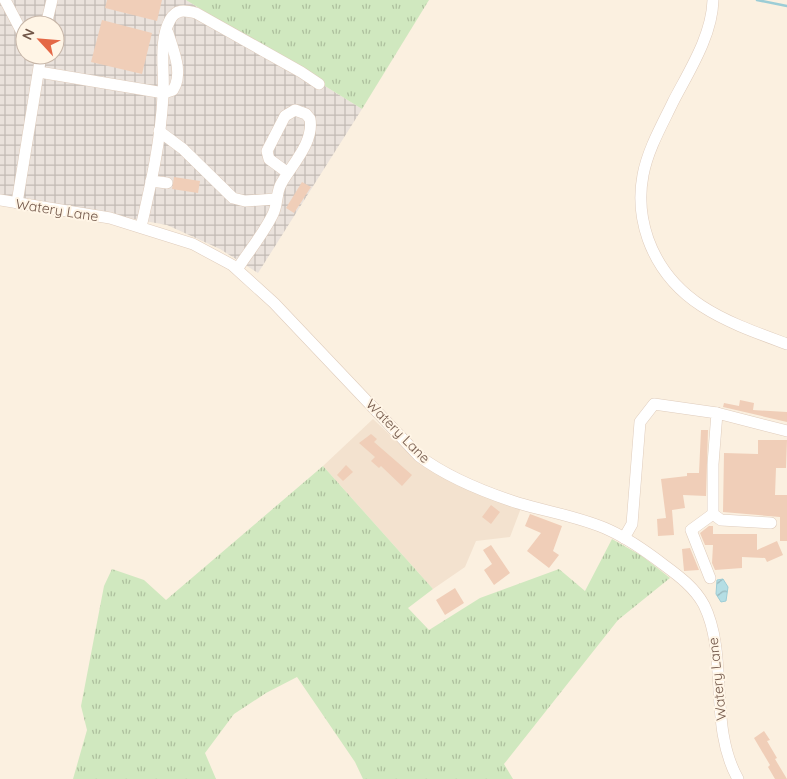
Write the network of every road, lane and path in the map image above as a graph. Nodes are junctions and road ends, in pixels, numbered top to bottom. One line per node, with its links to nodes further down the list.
1 (5, 0): 5 (street)
2 (52, 0): 4 (street)
3 (713, 0): 19 (street)
4 (48, 15)
5 (15, 19)
6 (37, 65): 16 (street)
7 (54, 65): 9 (street)
8 (319, 84): 9 (street)
9 (164, 93): 10 (street)
10 (160, 131): 12 (street); 14 (street)
11 (288, 173): 11 (street); 14 (street)
12 (151, 180): 13 (street); 17 (street)
13 (168, 183)
14 (276, 198): 18 (street)
15 (0, 200): 16 (street, Watery Lane)
16 (17, 203): 17 (street, Watery Lane)
17 (141, 227): 18 (street, Watery Lane)
18 (238, 268): 24 (street, Watery Lane)
19 (787, 344)
20 (717, 413): 21 (street); 22 (street); 24 (street)
21 (787, 431)
22 (712, 514): 23 (street); 25 (street)
23 (771, 523)
24 (624, 538): 26 (street, Watery Lane)
25 (710, 578)
26 (738, 779)

